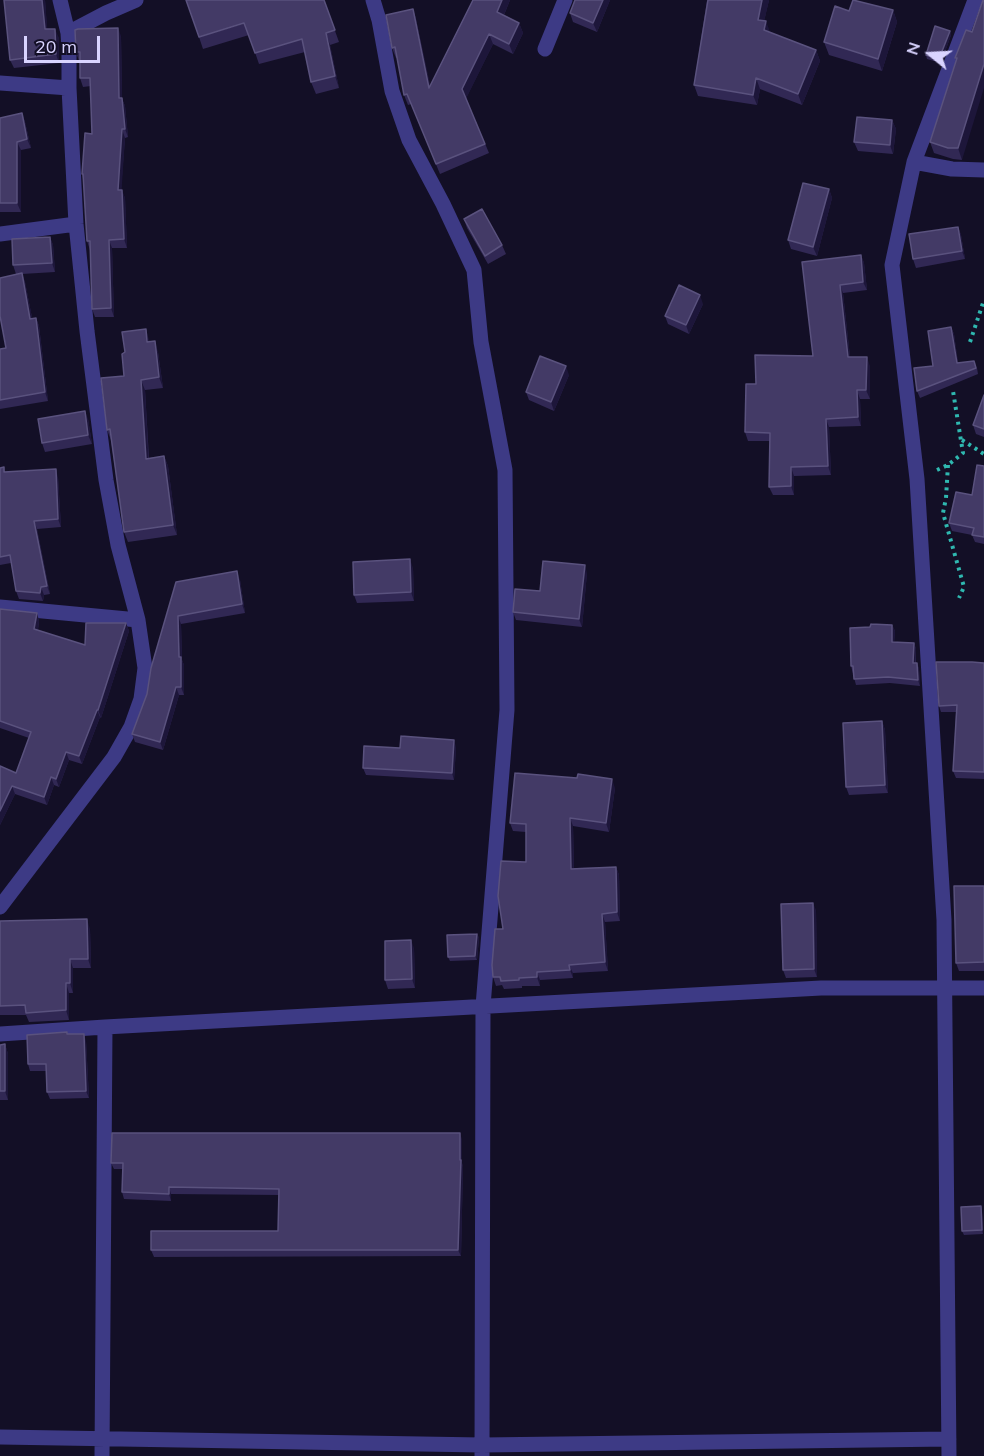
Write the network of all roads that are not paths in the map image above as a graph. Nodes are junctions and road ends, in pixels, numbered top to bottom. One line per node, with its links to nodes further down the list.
1 (60, 0): 6 (street)
2 (136, 0): 6 (street)
3 (373, 0): 19 (street)
4 (565, 0): 7 (street)
5 (975, 0): 10 (street)
6 (68, 33): 9 (street)
7 (545, 49)
8 (0, 83): 9 (street)
9 (69, 88): 12 (street)
10 (914, 162): 11 (street); 18 (street)
11 (984, 170)
12 (76, 224): 13 (street); 15 (street)
13 (0, 234)
14 (0, 607): 15 (street)
15 (138, 620): 16 (street)
16 (0, 908)
17 (984, 988): 18 (street)
18 (945, 989): 19 (street); 24 (street)
19 (483, 1006): 20 (street); 25 (street)
20 (105, 1027): 21 (street); 23 (street)
21 (0, 1034)
22 (0, 1437): 23 (street)
23 (102, 1438): 25 (street); 26 (street)
24 (949, 1439): 25 (street); 27 (street)
25 (482, 1450)
26 (102, 1456)
27 (949, 1456)

